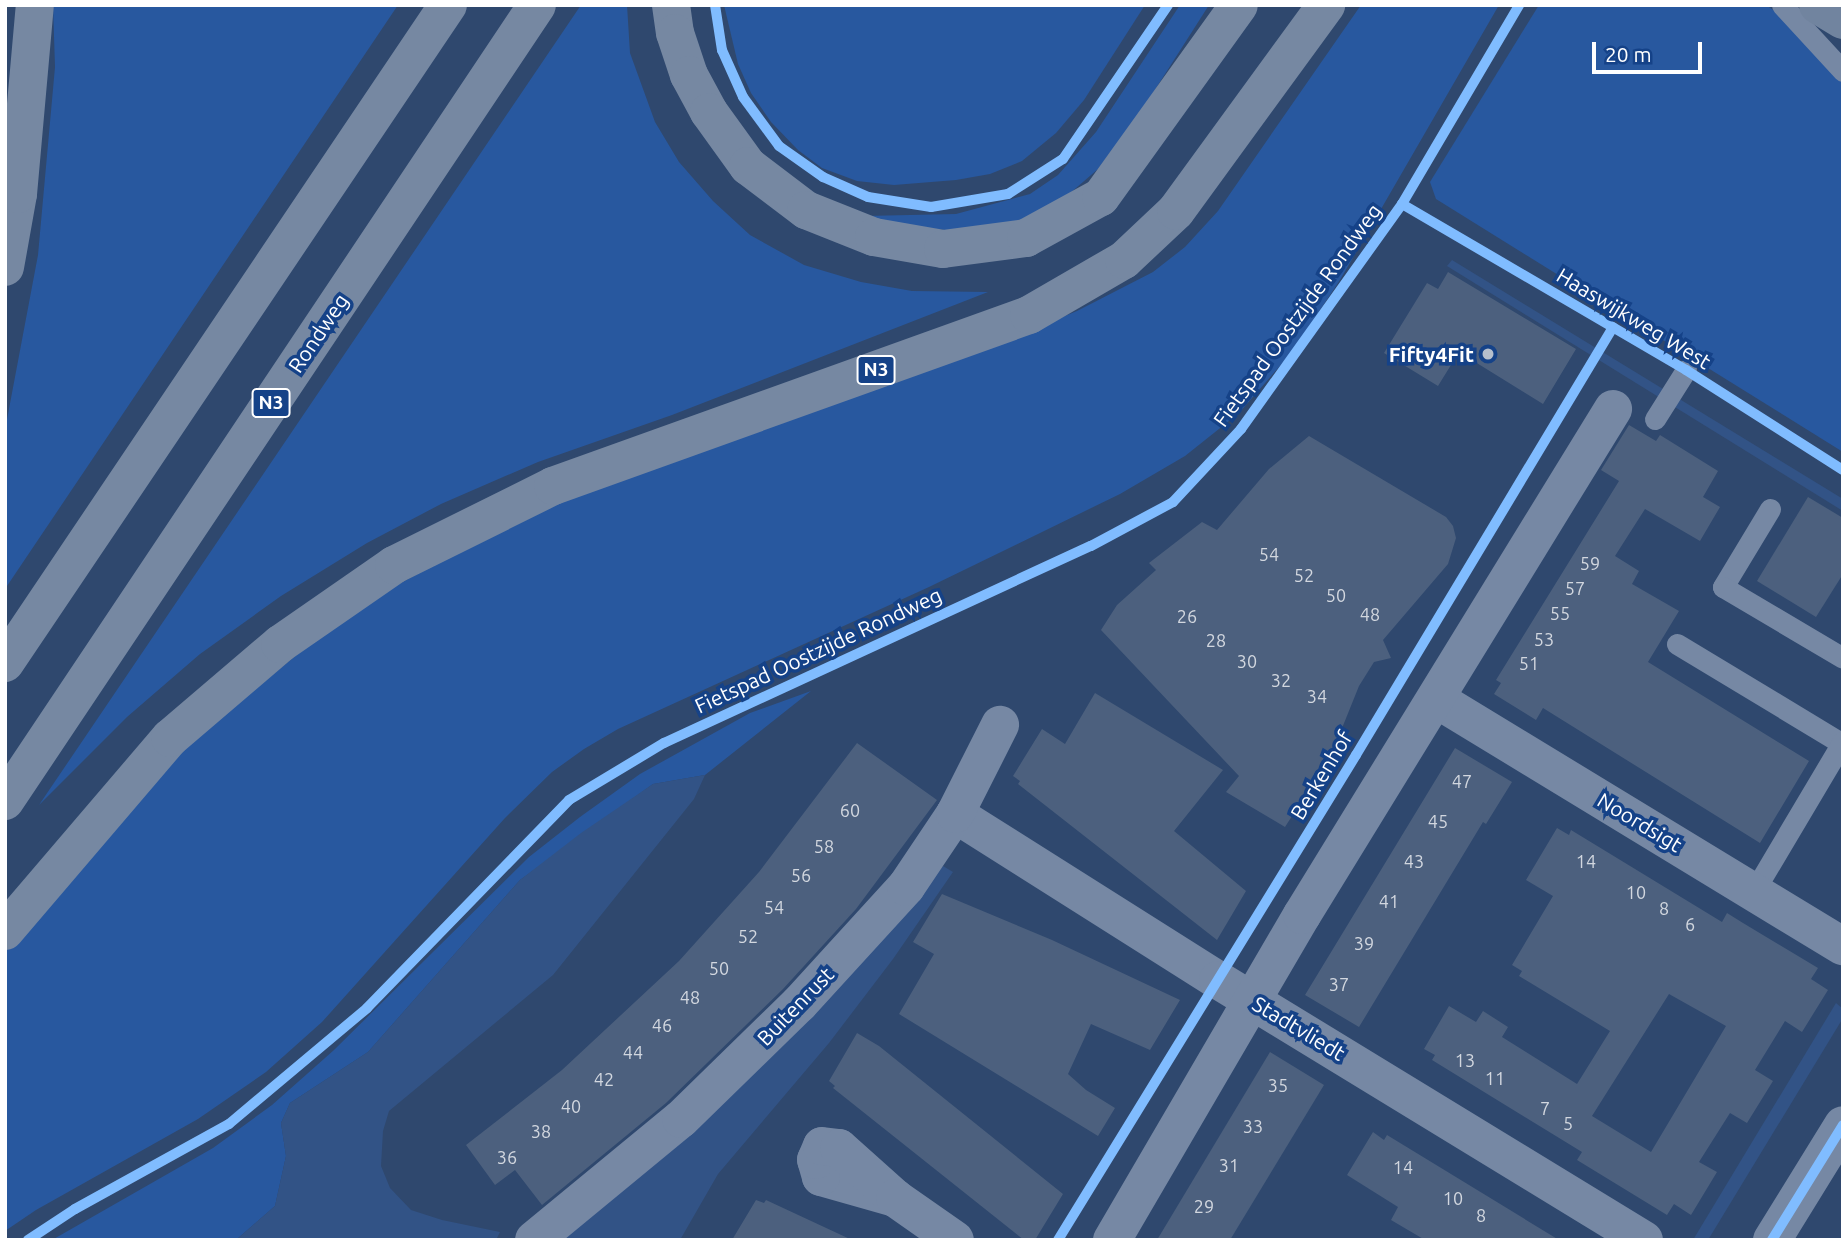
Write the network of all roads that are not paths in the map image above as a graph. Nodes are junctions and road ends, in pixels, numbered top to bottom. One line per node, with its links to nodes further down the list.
1 (35, 5): 11 (highway)
2 (448, 5): 18 (highway)
3 (537, 5): 22 (highway, Rondweg / N3)
4 (671, 5): 5 (highway)
5 (1239, 5)
6 (1326, 5): 25 (highway, N3)
7 (1782, 5): 10 (lane)
8 (1818, 5): 9 (main road)
9 (1843, 20)
10 (1843, 71)
11 (5, 267)
12 (1686, 370): 14 (lane)
13 (1613, 409): 19 (street)
14 (1655, 419)
15 (1770, 509): 17 (lane)
16 (1677, 644): 21 (lane)
17 (1843, 658)
18 (5, 663)
19 (1436, 699): 24 (street, Noordsigt); 27 (street)
20 (1000, 725): 23 (street, Buitenrust)
21 (1842, 742): 24 (lane)
22 (5, 801)
23 (955, 814): 27 (street, Stadtvliedt); 30 (street, Buitenrust)
24 (1754, 891): 26 (street, Noordsigt)
25 (5, 931)
26 (1843, 946)
27 (1252, 999): 32 (street); 33 (street, Stadtvliedt)
28 (1843, 1125): 34 (street)
29 (895, 1198): 31 (street)
30 (534, 1240)
31 (955, 1240)
32 (1112, 1240)
33 (1644, 1240)
34 (1772, 1240)

